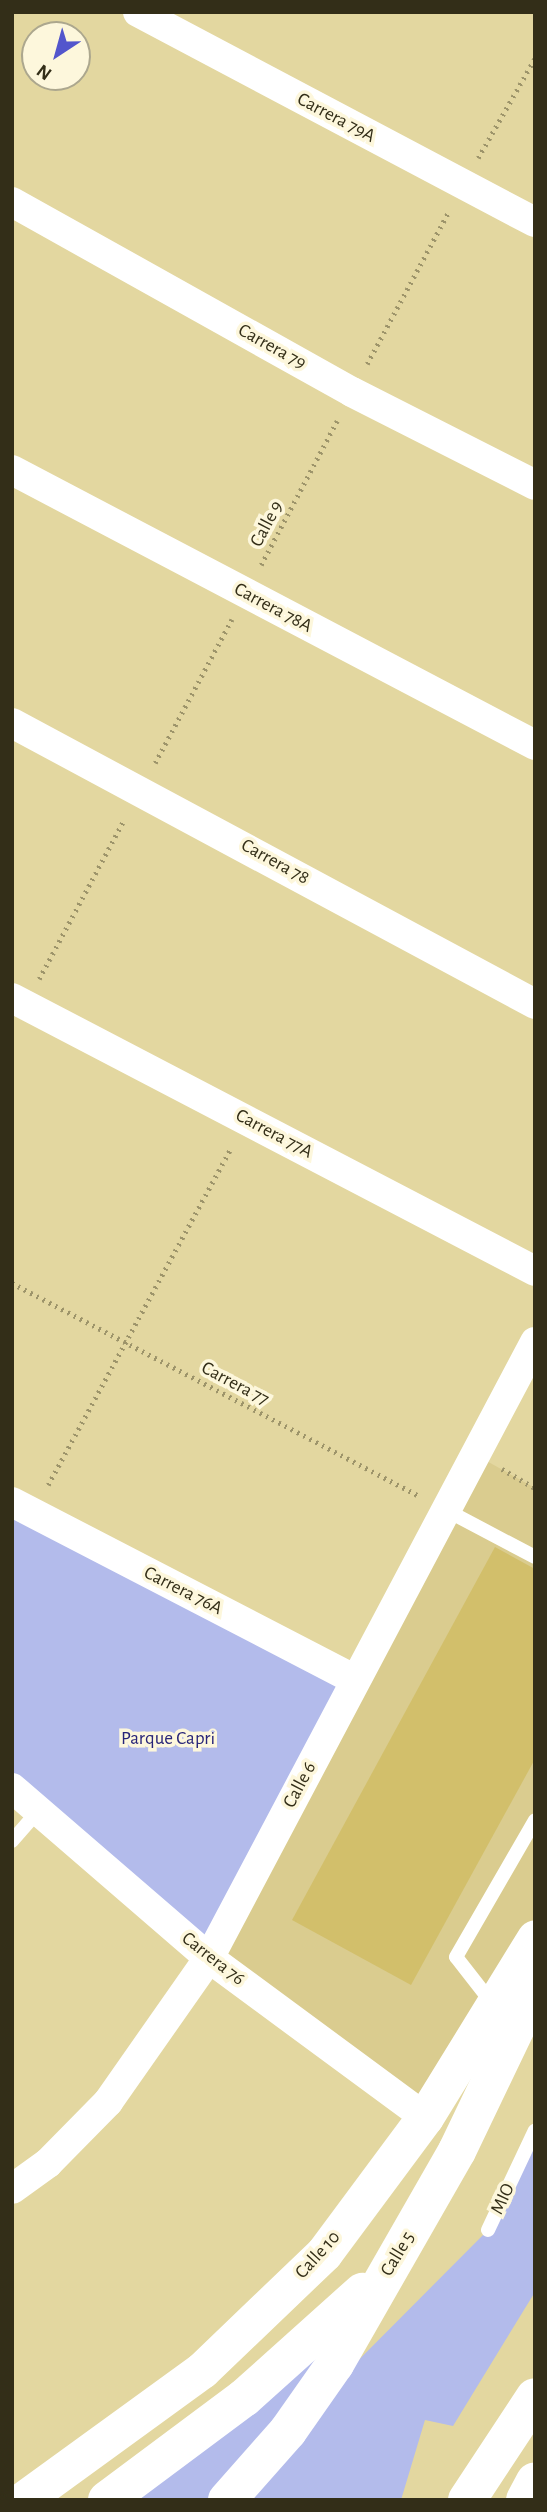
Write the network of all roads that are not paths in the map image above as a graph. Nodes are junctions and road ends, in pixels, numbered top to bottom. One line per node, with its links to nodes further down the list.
1 (138, 12): 3 (street, Carrera 79A)
2 (12, 202): 5 (street, Carrera 79)
3 (535, 222)
4 (12, 471): 7 (street, Carrera 78A)
5 (535, 485)
6 (12, 723): 9 (street, Carrera 78)
7 (535, 745)
8 (19, 1001): 10 (street, Carrera 77A)
9 (535, 1004)
10 (535, 1271)
11 (534, 1346): 13 (street, Calle 6)
12 (22, 1507): 15 (street, Carrera 76A)
13 (444, 1509): 14 (lane); 15 (street, Calle 6)
14 (535, 1558)
15 (355, 1680): 21 (street, Calle 6)
16 (12, 1788): 17 (street, Carrera 76)
17 (38, 1811): 19 (lane); 21 (street, Carrera 76)
18 (535, 1820): 23 (lane)
19 (12, 1841)
20 (535, 1938): 23 (street, Calle 10)
21 (209, 1958): 24 (street, Carrera 76); 26 (street, Calle 6)
22 (535, 1988): 28 (main road, Calle 5)
23 (494, 2005): 24 (street, Calle 10)
24 (425, 2117): 31 (street, Calle 10)
25 (535, 2130): 27 (lane, MIO)
26 (12, 2189)
27 (488, 2230)
28 (390, 2266): 32 (main road); 33 (main road, Calle 5)
29 (535, 2397): 34 (main road)
30 (535, 2482): 35 (main road)
31 (23, 2500)
32 (107, 2500)
33 (228, 2500)
34 (467, 2500)
35 (525, 2500)

